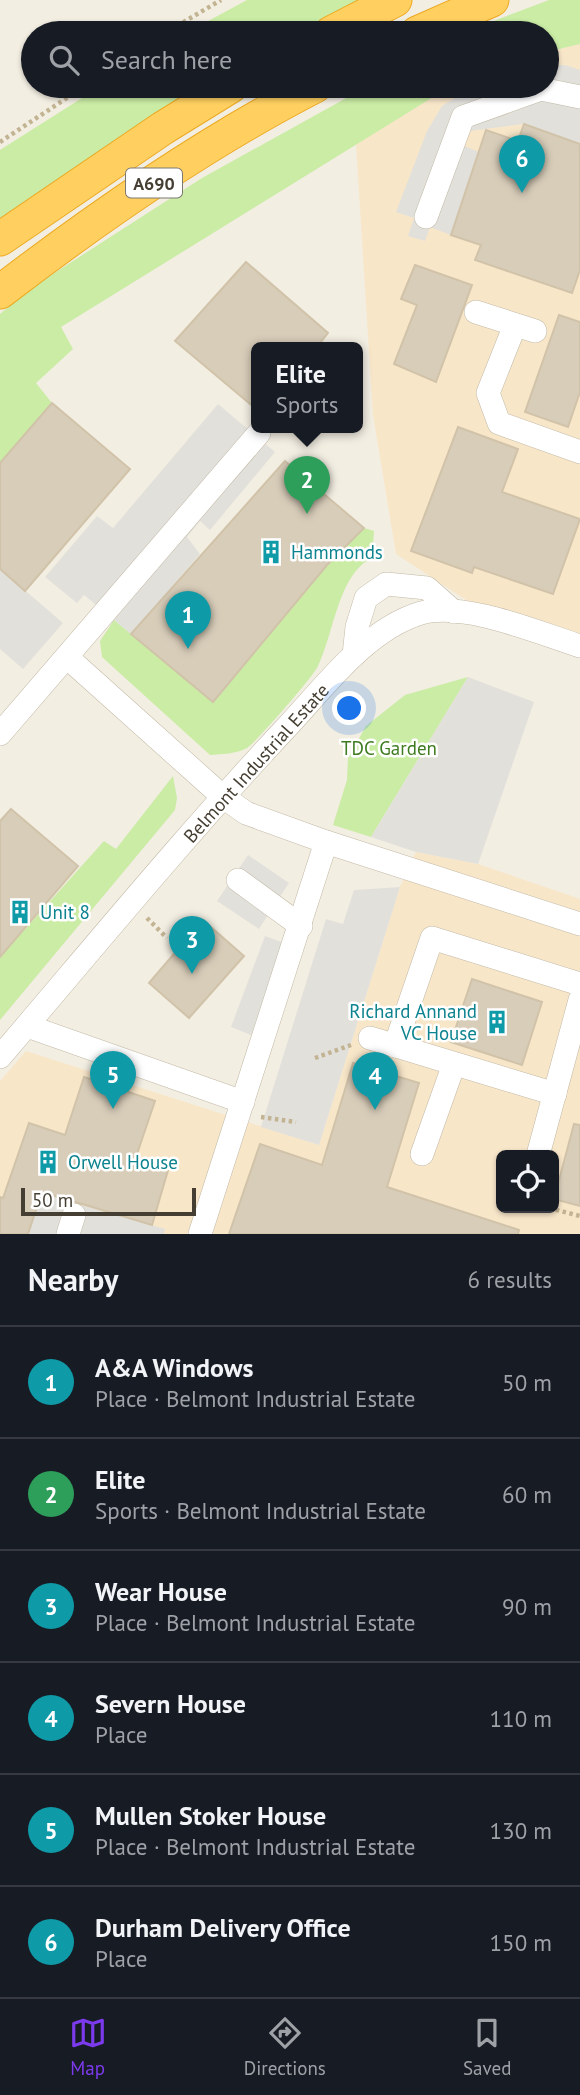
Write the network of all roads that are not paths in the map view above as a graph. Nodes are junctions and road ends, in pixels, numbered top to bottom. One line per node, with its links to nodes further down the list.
1 (395, 0): 3 (highway)
2 (492, 0): 4 (highway)
3 (354, 21)
4 (444, 21)
5 (559, 93): 6 (street)
6 (580, 97)
7 (212, 98): 11 (highway, A690)
8 (295, 98): 12 (highway, A690)
9 (516, 98): 10 (street)
10 (426, 217)
11 (0, 239)
12 (0, 292)
13 (476, 312): 15 (street)
14 (259, 433): 19 (street)
15 (580, 452)
16 (454, 612): 17 (street, Belmont Industrial Estate); 18 (street, Belmont Industrial Estate); 18 (street)
17 (580, 646)
18 (354, 655): 21 (street, Belmont Industrial Estate)
19 (68, 658): 20 (street); 21 (street)
20 (0, 734)
21 (222, 796): 22 (street); 28 (street, Belmont Industrial Estate)
22 (326, 842): 24 (street); 25 (street)
23 (238, 880): 25 (street)
24 (580, 924)
25 (301, 926): 34 (street)
26 (580, 985): 30 (street)
27 (580, 1000): 33 (street)
28 (27, 1026): 31 (street, Belmont Industrial Estate); 34 (street)
29 (370, 1038): 30 (street)
30 (396, 1045): 32 (street)
31 (0, 1057)
32 (454, 1064): 33 (street); 36 (street)
33 (555, 1094): 35 (street)
34 (242, 1108): 37 (street)
35 (539, 1150)
36 (422, 1154)
37 (200, 1234)

